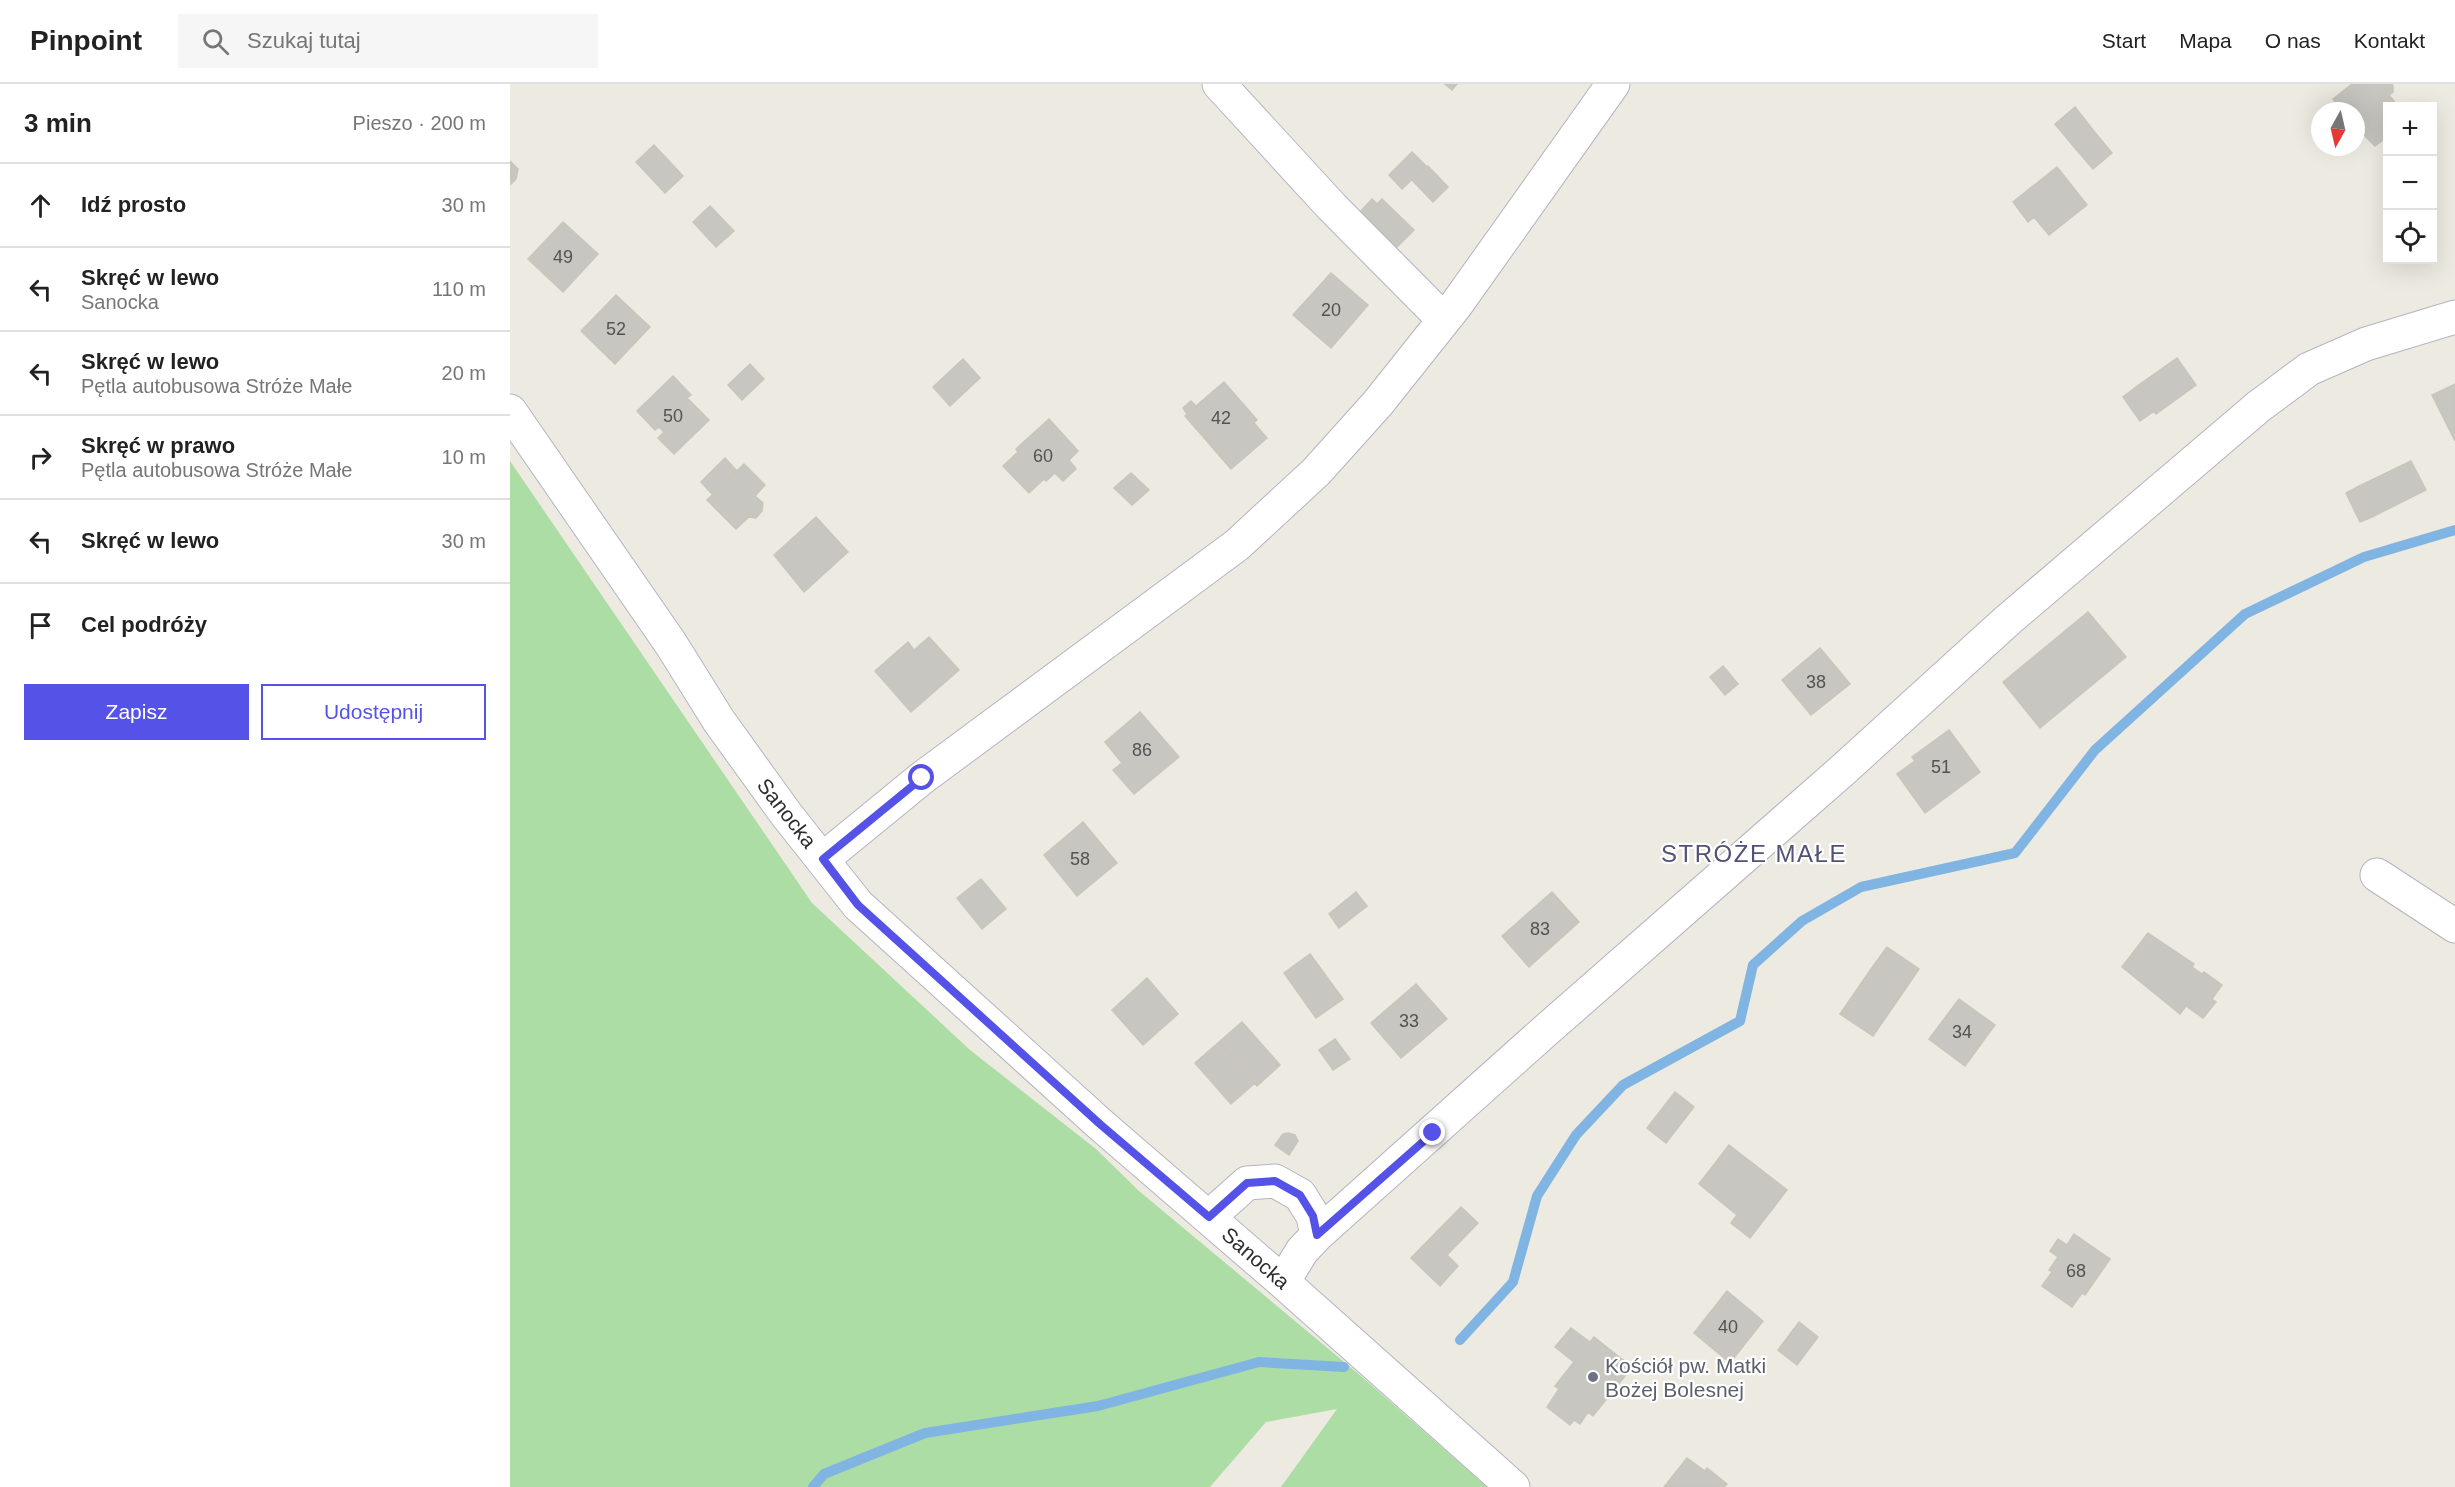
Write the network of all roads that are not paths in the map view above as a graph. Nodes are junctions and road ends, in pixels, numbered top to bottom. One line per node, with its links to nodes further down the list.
1 (1219, 84): 4 (street)
2 (1613, 84): 4 (street)
3 (2455, 317): 10 (street)
4 (1444, 320): 6 (street)
5 (510, 411): 6 (street, Sanocka)
6 (823, 859): 9 (street, Sanocka)
7 (2377, 875): 8 (street)
8 (2455, 926)
9 (1209, 1217): 10 (street); 11 (street, Sanocka)
10 (1317, 1235): 11 (street)
11 (1283, 1282): 12 (street, Sanocka)
12 (1513, 1487)

